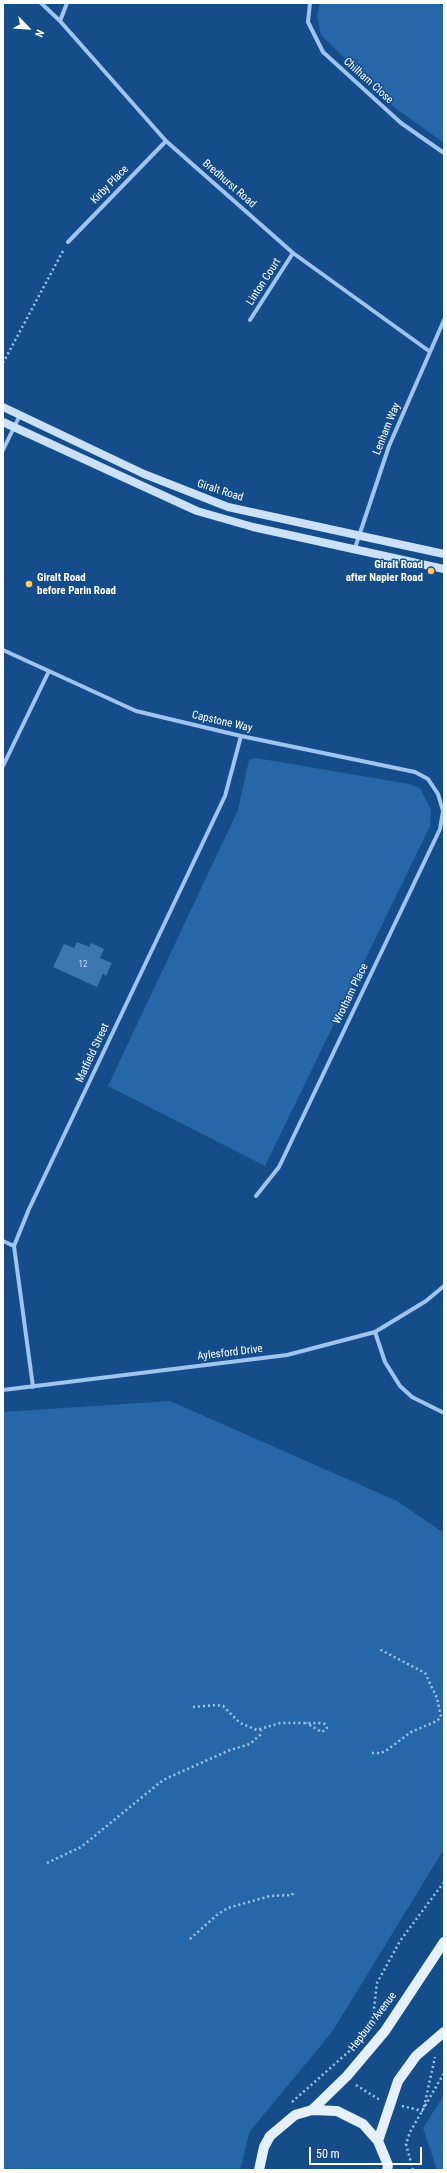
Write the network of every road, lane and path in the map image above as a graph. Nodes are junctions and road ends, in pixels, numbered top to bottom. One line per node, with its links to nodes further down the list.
1 (41, 3): 4 (street, Bredhurst Road)
2 (67, 3): 4 (street)
3 (310, 3): 6 (street, Chilham Close)
4 (60, 21): 5 (street, Bredhurst Road)
5 (166, 141): 7 (street, Kirby Place); 8 (street, Bredhurst Road)
6 (444, 153)
7 (68, 242): 12 (path)
8 (293, 253): 9 (street, Linton Court); 11 (street, Bredhurst Road)
9 (250, 320)
10 (444, 320): 11 (street, Lenham Way)
11 (429, 351): 18 (street, Lenham Way)
12 (3, 363)
13 (3, 407): 14 (street, Giralt Road)
14 (20, 415): 16 (street); 18 (street, Giralt Road)
15 (3, 422): 16 (street)
16 (14, 428): 17 (street); 19 (street)
17 (3, 450)
18 (359, 534): 19 (street, Lenham Way); 20 (street, Giralt Road)
19 (355, 548): 21 (street)
20 (444, 554)
21 (444, 569)
22 (3, 650): 23 (street, Capstone Way)
23 (49, 671): 24 (street, Capstone Way); 25 (street)
24 (241, 736): 26 (street, Capstone Way); 29 (street, Matfield Street)
25 (3, 766)
26 (438, 794): 27 (street, Wrotham Place)
27 (256, 1196)
28 (3, 1241): 29 (street)
29 (14, 1246): 32 (street, Matfield Street)
30 (444, 1286): 31 (street, Aylesford Drive)
31 (375, 1332): 32 (street, Aylesford Drive); 34 (street)
32 (33, 1387): 33 (street, Aylesford Drive)
33 (3, 1390)
34 (444, 1413)
35 (379, 1649): 39 (path)
36 (193, 1707): 38 (path)
37 (306, 1723): 37 (path); 38 (path)
38 (261, 1730): 40 (path)
39 (372, 1753)
40 (47, 1863)
41 (444, 1882): 46 (path)
42 (294, 1891): 43 (path)
43 (190, 1939)
44 (444, 1942): 50 (main road, Hepburn Avenue)
45 (442, 2035): 52 (main road); 54 (path)
46 (361, 2041)
47 (356, 2046): 48 (path)
48 (338, 2061): 50 (path); 51 (path)
49 (444, 2073): 54 (path)
50 (347, 2076): 52 (path); 53 (main road, Hepburn Avenue)
51 (290, 2104)
52 (390, 2104): 54 (path); 55 (main road)
53 (312, 2110): 55 (main road); 57 (main road)
54 (423, 2111): 58 (path)
55 (378, 2141): 56 (main road)
56 (389, 2168)
57 (259, 2170)
58 (413, 2170)

